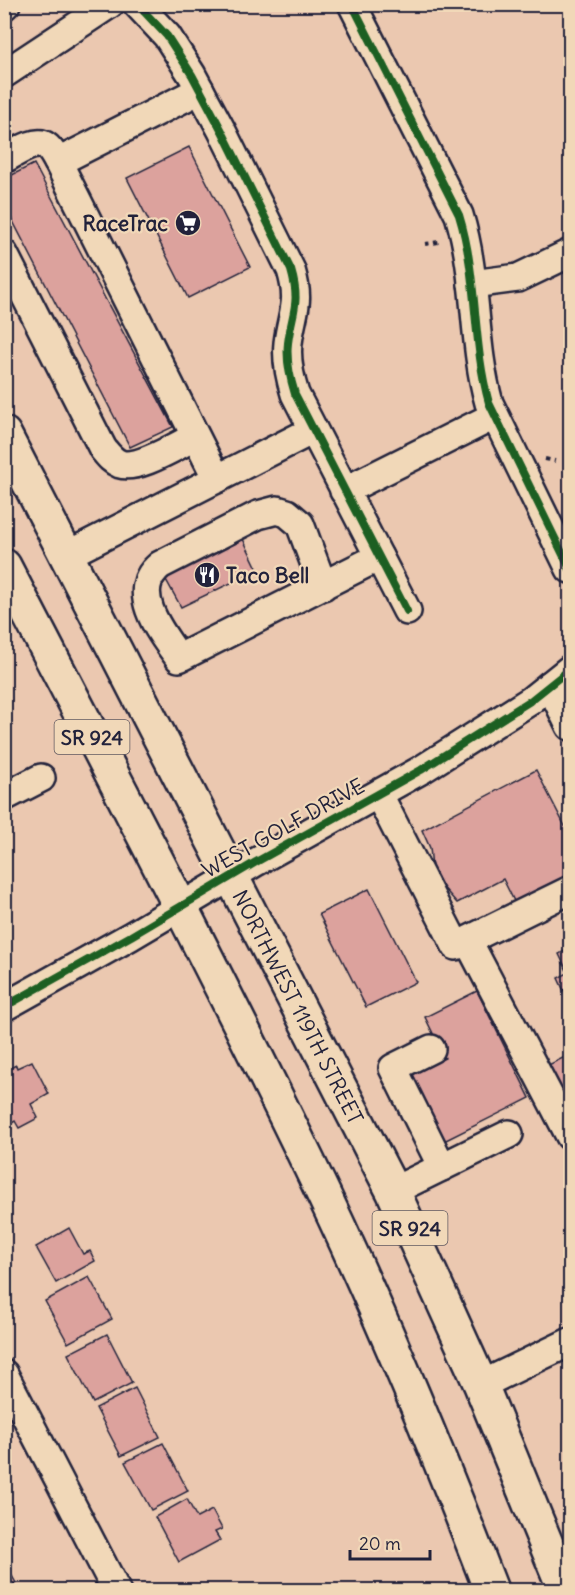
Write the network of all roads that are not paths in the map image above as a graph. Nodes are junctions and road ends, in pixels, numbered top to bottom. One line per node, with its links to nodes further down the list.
1 (110, 4): 4 (street)
2 (137, 4): 5 (street)
3 (352, 4): 10 (street)
4 (4, 74)
5 (200, 90): 7 (street); 12 (street)
6 (4, 159): 7 (street)
7 (58, 162): 14 (street)
8 (570, 253): 10 (street)
9 (4, 254): 14 (street)
10 (472, 284): 11 (street)
11 (494, 416): 16 (street); 20 (street)
12 (314, 430): 15 (street); 16 (street)
13 (4, 434): 17 (highway, NORTHWEST 119TH STREET / SR 924)
14 (195, 437): 15 (street)
15 (217, 479): 17 (street)
16 (344, 490): 18 (street)
17 (67, 555): 29 (highway, NORTHWEST 119TH STREET / SR 924)
18 (379, 557): 21 (street); 22 (street)
19 (4, 566): 31 (highway, SR 924)
20 (570, 569)
21 (323, 586): 21 (street)
22 (407, 611)
23 (570, 669): 24 (street, WEST GOLF DRIVE)
24 (550, 686): 25 (street); 27 (street, WEST GOLF DRIVE)
25 (570, 726)
26 (41, 778): 28 (street)
27 (379, 795): 29 (street, WEST GOLF DRIVE); 32 (street)
28 (4, 797)
29 (232, 876): 31 (street, WEST GOLF DRIVE); 38 (highway, NORTHWEST 119TH STREET / SR 924)
30 (570, 890): 32 (street)
31 (180, 907): 33 (street, WEST GOLF DRIVE); 43 (highway, SR 924)
32 (468, 941): 36 (street)
33 (4, 1007)
34 (431, 1048): 37 (street)
35 (509, 1134): 37 (street)
36 (570, 1136)
37 (442, 1167): 38 (street)
38 (393, 1191): 41 (highway, NORTHWEST 119TH STREET / SR 924)
39 (570, 1342): 41 (street)
40 (4, 1374): 42 (street)
41 (481, 1385): 44 (highway, NORTHWEST 119TH STREET / SR 924)
42 (116, 1590)
43 (491, 1590)
44 (565, 1590)

